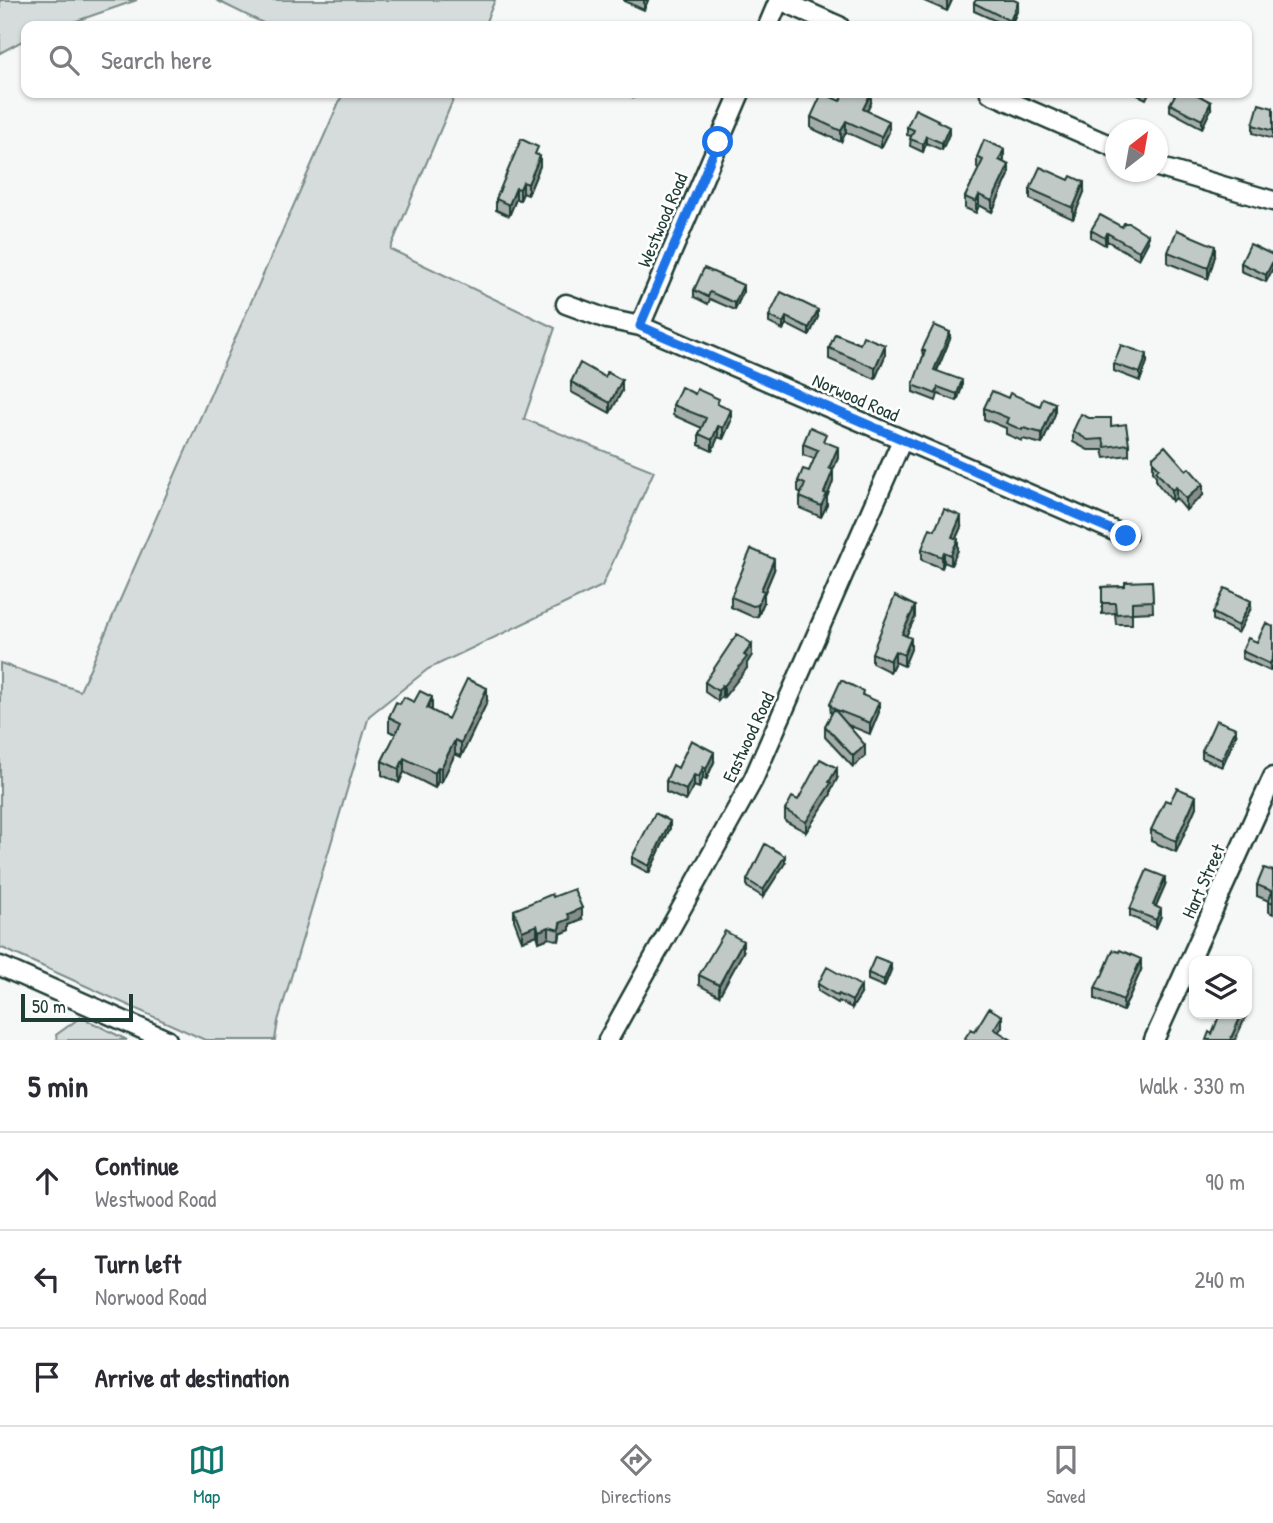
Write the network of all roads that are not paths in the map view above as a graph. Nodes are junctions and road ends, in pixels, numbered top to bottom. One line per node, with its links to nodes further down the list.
1 (780, 0): 2 (street); 3 (street)
2 (770, 21)
3 (828, 21)
4 (738, 98): 10 (street, Westwood Road)
5 (1001, 98): 6 (street)
6 (1105, 144)
7 (1168, 170): 8 (street)
8 (1273, 201)
9 (566, 304): 10 (street, Norwood Road)
10 (640, 326): 11 (street, Norwood Road)
11 (902, 440): 12 (street, Norwood Road); 17 (street, Eastwood Road)
12 (1126, 536)
13 (1273, 777): 14 (street, Hart Street)
14 (1266, 809): 18 (street, Hart Street)
15 (0, 966): 16 (street)
16 (167, 1040)
17 (608, 1040)
18 (1154, 1040)

